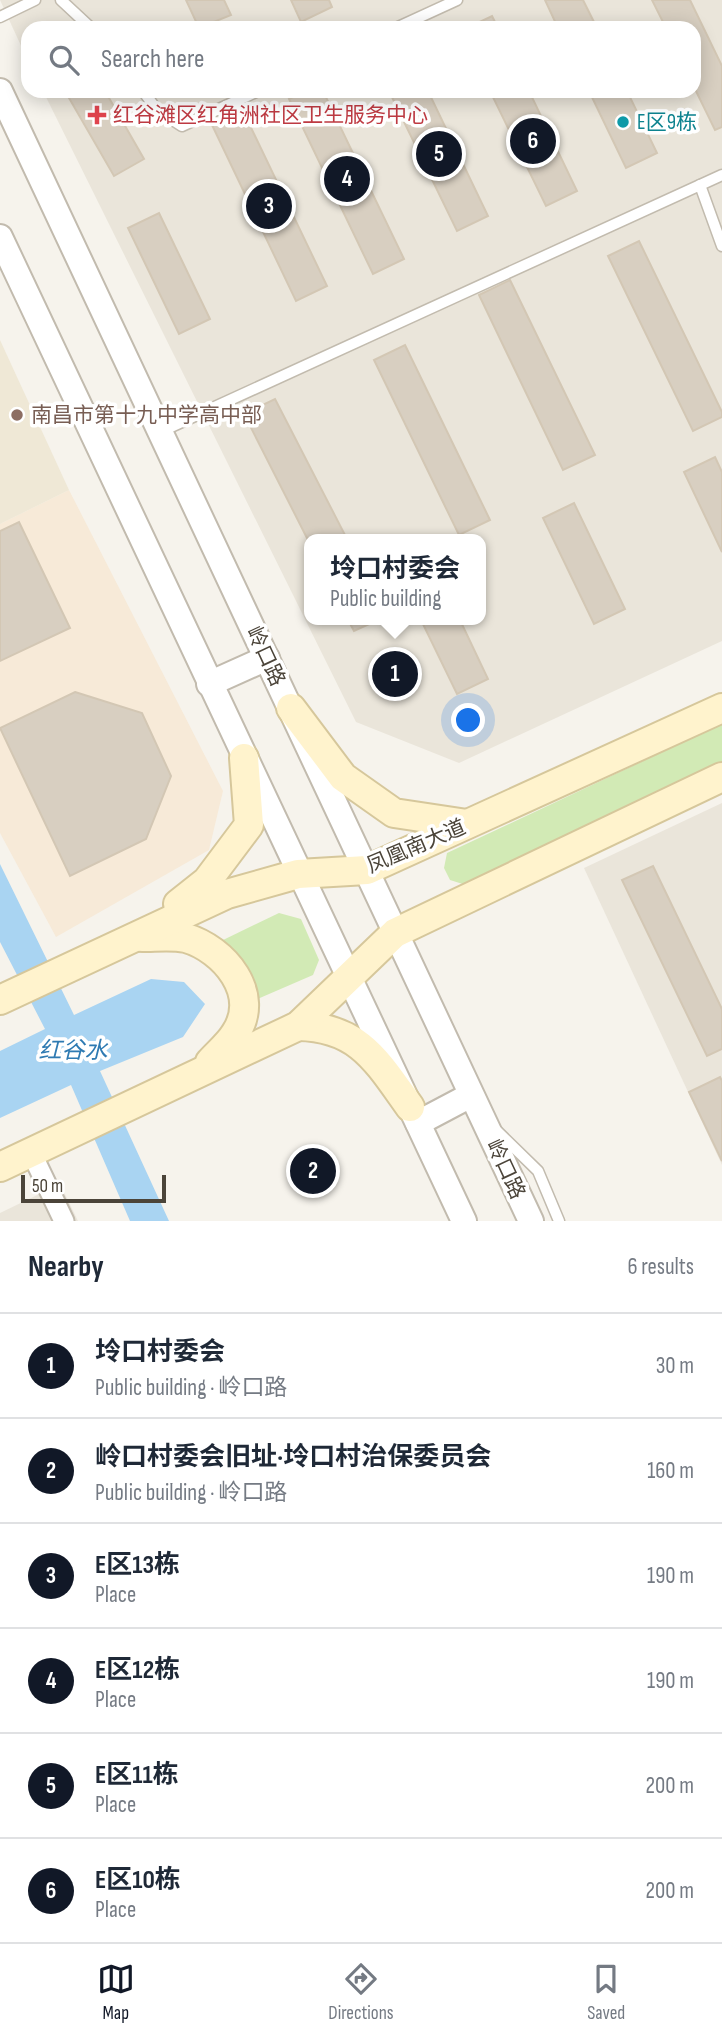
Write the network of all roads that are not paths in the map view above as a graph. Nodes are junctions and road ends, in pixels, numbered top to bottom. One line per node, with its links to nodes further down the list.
1 (35, 0): 4 (lane)
2 (61, 0): 5 (lane)
3 (457, 0): 6 (lane)
4 (0, 17)
5 (84, 21)
6 (411, 21)
7 (0, 91): 10 (street, 岭口路)
8 (148, 98): 9 (lane)
9 (243, 98)
10 (6, 118): 15 (street, 岭口路)
11 (722, 175): 12 (lane)
12 (700, 185): 14 (lane); 15 (lane)
13 (0, 237): 17 (street)
14 (722, 246)
15 (160, 432): 16 (street, 岭口路)
16 (267, 658): 17 (street); 18 (street, 岭口路)
17 (209, 684): 20 (street)
18 (291, 708): 22 (main road); 23 (street, 岭口路)
19 (722, 708): 22 (main road, 凤凰南大道)
20 (244, 758): 24 (street); 26 (main road)
21 (722, 777): 25 (main road)
22 (467, 824): 23 (main road, 凤凰南大道)
23 (367, 870): 24 (main road, 凤凰南大道); 25 (street, 岭口路)
24 (298, 874): 26 (main road, 凤凰南大道); 27 (street)
25 (395, 933): 27 (main road); 31 (street, 岭口路)
26 (134, 937): 28 (main road, 凤凰南大道); 30 (main road)
27 (348, 978): 29 (main road); 32 (street)
28 (9, 995)
29 (298, 1026): 30 (main road); 32 (main road)
30 (201, 1072): 33 (main road)
31 (476, 1105): 32 (street); 37 (street, 岭口路); 38 (lane)
32 (414, 1115): 36 (street)
33 (31, 1152): 34 (main road); 35 (street)
34 (0, 1167)
35 (64, 1221)
36 (464, 1221)
37 (531, 1221)
38 (559, 1221)

